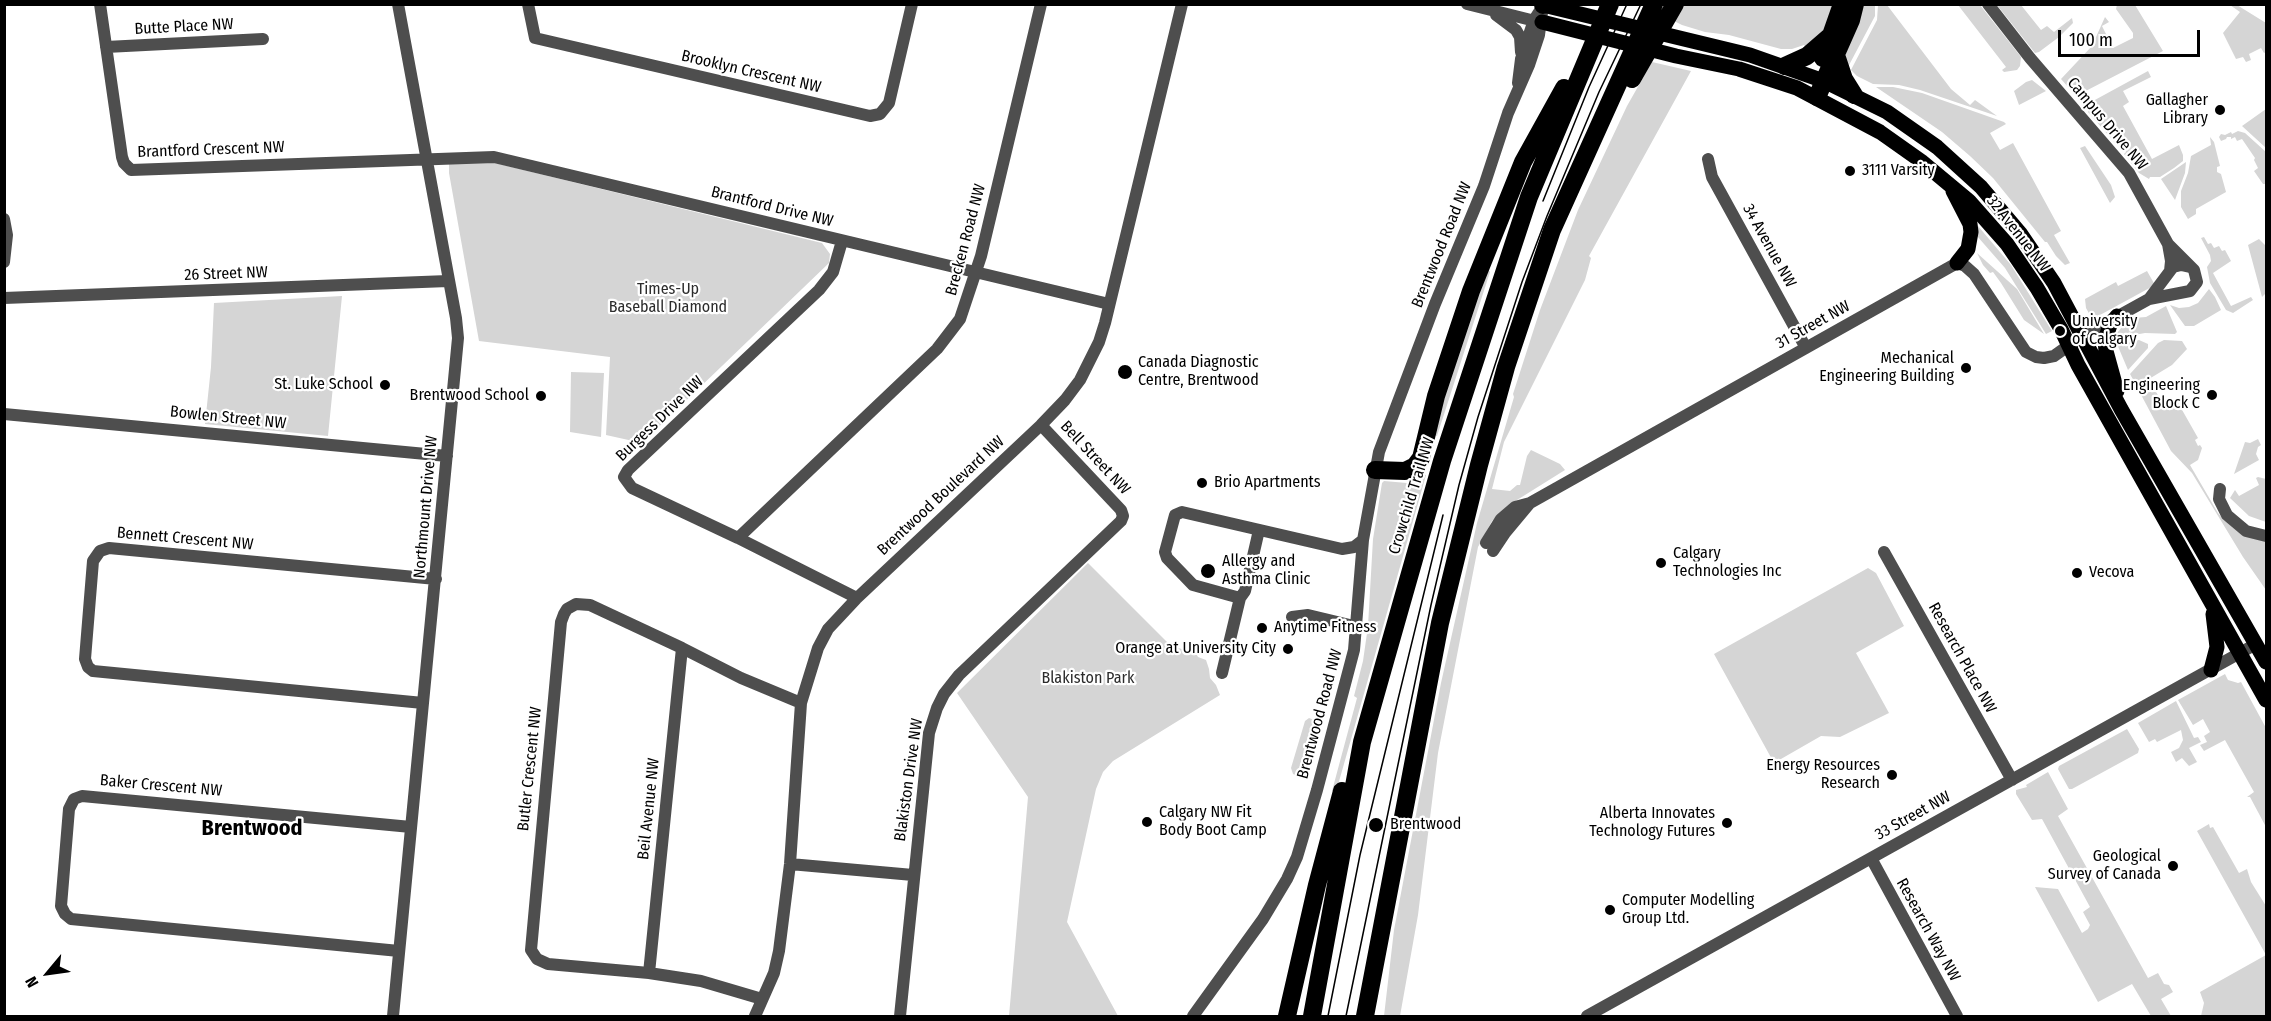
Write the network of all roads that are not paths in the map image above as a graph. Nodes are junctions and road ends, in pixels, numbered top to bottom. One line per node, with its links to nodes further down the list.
1 (100, 4): 18 (street, Brantford Crescent NW)
2 (398, 4): 26 (street, Northmount Drive NW)
3 (528, 4): 4 (street, Brooklyn Crescent NW)
4 (912, 4)
5 (1041, 4): 35 (street, Brecken Road NW)
6 (1182, 4): 40 (street, Brentwood Boulevard NW)
7 (1467, 4): 14 (street)
8 (1654, 4): 25 (highway)
9 (1675, 4): 25 (highway)
10 (1842, 4): 16 (highway)
11 (1855, 4): 19 (highway)
12 (1988, 4): 31 (street, Campus Drive NW)
13 (1610, 5): 49 (highway); 73 (highway, Crowchild Trail NW)
14 (1487, 9): 15 (street); 20 (street)
15 (1541, 11): 20 (street, Brentwood Road NW); 21 (main road, 32 Avenue NW); 22 (main road, 32 Avenue NW); 23 (street, Brentwood Road NW)
16 (1831, 36): 21 (highway); 22 (highway)
17 (263, 39): 18 (street, Butte Place NW)
18 (106, 47): 26 (street, Brantford Crescent NW)
19 (1836, 55): 22 (highway); 24 (highway)
20 (1521, 59): 23 (street, Brentwood Road NW)
21 (1785, 66): 22 (main road, 32 Avenue NW)
22 (1817, 87): 24 (main road, 32 Avenue NW); 28 (main road, 32 Avenue NW)
23 (1518, 90): 49 (street, Brentwood Road NW)
24 (1854, 95): 42 (main road, 32 Avenue NW)
25 (1604, 116): 80 (highway)
26 (426, 158): 30 (street, Brantford Drive NW); 37 (street, Northmount Drive NW)
27 (1708, 159): 44 (street, 34 Avenue NW)
28 (1949, 183): 33 (main road); 43 (main road, 32 Avenue NW)
29 (4, 219): 32 (street)
30 (842, 241): 35 (street, Brantford Drive NW); 54 (street, Burgess Drive NW)
31 (2168, 244): 34 (street, Campus Drive NW); 36 (street, Campus Drive NW)
32 (4, 262)
33 (1957, 263): 43 (street); 44 (street, 31 Street NW)
34 (2190, 267): 36 (street); 39 (street)
35 (977, 271): 40 (street, Brantford Drive NW); 54 (street, Brecken Road NW)
36 (2170, 271): 39 (street)
37 (448, 280): 38 (street, 26 Street NW); 48 (street, Northmount Drive NW)
38 (4, 298)
39 (2149, 299): 41 (street)
40 (1108, 304): 47 (street, Brentwood Boulevard NW)
41 (2117, 316): 42 (street); 45 (main road)
42 (2082, 336): 43 (street); 45 (main road, 32 Avenue NW)
43 (2069, 346): 61 (main road, 32 Avenue NW)
44 (1806, 348): 56 (street, 31 Street NW)
45 (2121, 408): 64 (main road, 32 Avenue NW)
46 (4, 414): 48 (street, Bowlen Street NW)
47 (1041, 425): 51 (street, Bell Street NW); 59 (street, Brentwood Boulevard NW)
48 (447, 456): 58 (street, Northmount Drive NW)
49 (1375, 470): 55 (street, Brentwood Road NW)
50 (2220, 489): 53 (street)
51 (1123, 516): 78 (street, Blakiston Drive NW)
52 (1259, 530): 55 (street); 60 (street); 60 (street)
53 (2266, 536)
54 (738, 538): 59 (street, Burgess Drive NW)
55 (1363, 540): 63 (street, Brentwood Road NW)
56 (1490, 547)
57 (1884, 552): 74 (street, Research Place NW)
58 (436, 579): 71 (street, Northmount Drive NW); 71 (street, Bennett Crescent NW)
59 (857, 598): 72 (street, Brentwood Boulevard NW)
60 (1240, 598): 69 (street)
61 (2211, 599): 66 (main road, 32 Avenue NW); 68 (main road)
62 (1292, 617): 63 (street)
63 (1358, 627): 86 (street, Brentwood Road NW)
64 (2256, 644): 66 (street, 33 Street NW); 67 (main road, 32 Avenue NW)
65 (682, 648): 72 (street, Butler Crescent NW); 81 (street, Beil Avenue NW); 81 (street, Butler Crescent NW)
66 (2240, 653): 68 (street, 33 Street NW); 70 (main road, 32 Avenue NW)
67 (2266, 662)
68 (2211, 670): 74 (street, 33 Street NW)
69 (1222, 673)
70 (2266, 700)
71 (423, 703): 75 (street, Northmount Drive NW)
72 (801, 703): 77 (street, Brentwood Boulevard NW)
73 (1362, 742): 87 (highway); 88 (highway, Crowchild Trail NW)
74 (2012, 780): 76 (street, 33 Street NW)
75 (411, 827): 79 (street, Northmount Drive NW); 79 (street, Baker Crescent NW)
76 (1871, 858): 91 (street, 33 Street NW); 92 (street, Research Way NW)
77 (790, 864): 78 (street); 82 (street, Brentwood Boulevard NW)
78 (913, 875): 85 (street, Blakiston Drive NW)
79 (399, 951): 83 (street, Northmount Drive NW)
80 (1377, 952): 89 (highway); 90 (highway)
81 (650, 974): 82 (street, Butler Crescent NW)
82 (762, 999): 84 (street, Brentwood Boulevard NW)
83 (393, 1017)
84 (755, 1017)
85 (900, 1017)
86 (1193, 1017)
87 (1287, 1017)
88 (1312, 1017)
89 (1365, 1017)
90 (1377, 1017)
91 (1587, 1017)
92 (1957, 1017)

